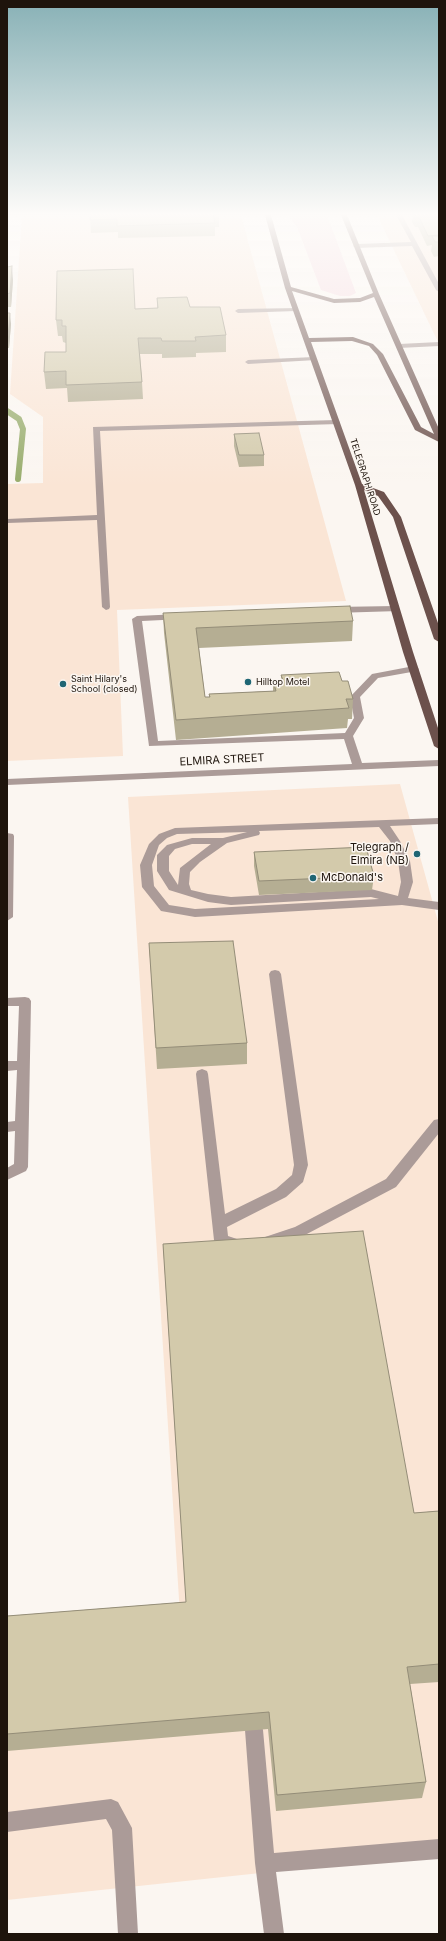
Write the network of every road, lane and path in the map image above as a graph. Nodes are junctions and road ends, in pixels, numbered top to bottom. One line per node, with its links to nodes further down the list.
1 (295, 306): 3 (main road, TELEGRAPH ROAD)
2 (381, 306): 7 (main road)
3 (296, 309): 4 (street); 5 (main road, TELEGRAPH ROAD)
4 (238, 311)
5 (307, 340): 8 (main road, TELEGRAPH ROAD); 12 (main road)
6 (439, 344): 7 (street)
7 (399, 346): 11 (main road)
8 (314, 359): 9 (street); 10 (main road, TELEGRAPH ROAD)
9 (248, 362)
10 (336, 422): 13 (main road, TELEGRAPH ROAD); 14 (street)
11 (439, 437)
12 (439, 440)
13 (359, 485): 17 (main road, TELEGRAPH ROAD); 20 (main road)
14 (101, 518): 15 (street); 16 (street)
15 (7, 521)
16 (106, 607)
17 (396, 609): 18 (street); 21 (main road, TELEGRAPH ROAD)
18 (323, 611)
19 (191, 617): 22 (street)
20 (439, 639)
21 (414, 669): 22 (street); 23 (main road, TELEGRAPH ROAD)
22 (348, 736): 25 (street)
23 (439, 746)
24 (439, 763): 25 (street, ELMIRA STREET)
25 (358, 766): 26 (street, ELMIRA STREET)
26 (7, 782)
27 (439, 821): 28 (street)
28 (383, 824): 29 (street); 33 (street)
29 (284, 827): 31 (street); 33 (street)
30 (7, 836): 35 (street)
31 (223, 841): 32 (street); 32 (street)
32 (186, 892): 33 (street)
33 (402, 901): 34 (street)
34 (439, 906)
35 (7, 917)
36 (276, 974): 44 (street)
37 (7, 1002): 38 (street)
38 (23, 1065): 39 (street); 42 (street)
39 (7, 1066)
40 (202, 1074): 44 (street)
41 (439, 1124): 44 (street)
42 (14, 1127): 43 (street)
43 (7, 1175)
44 (219, 1224)
45 (254, 1730): 48 (street)
46 (7, 1822): 49 (street)
47 (439, 1849): 48 (street)
48 (265, 1862): 50 (street)
49 (128, 1934)
50 (274, 1934)

